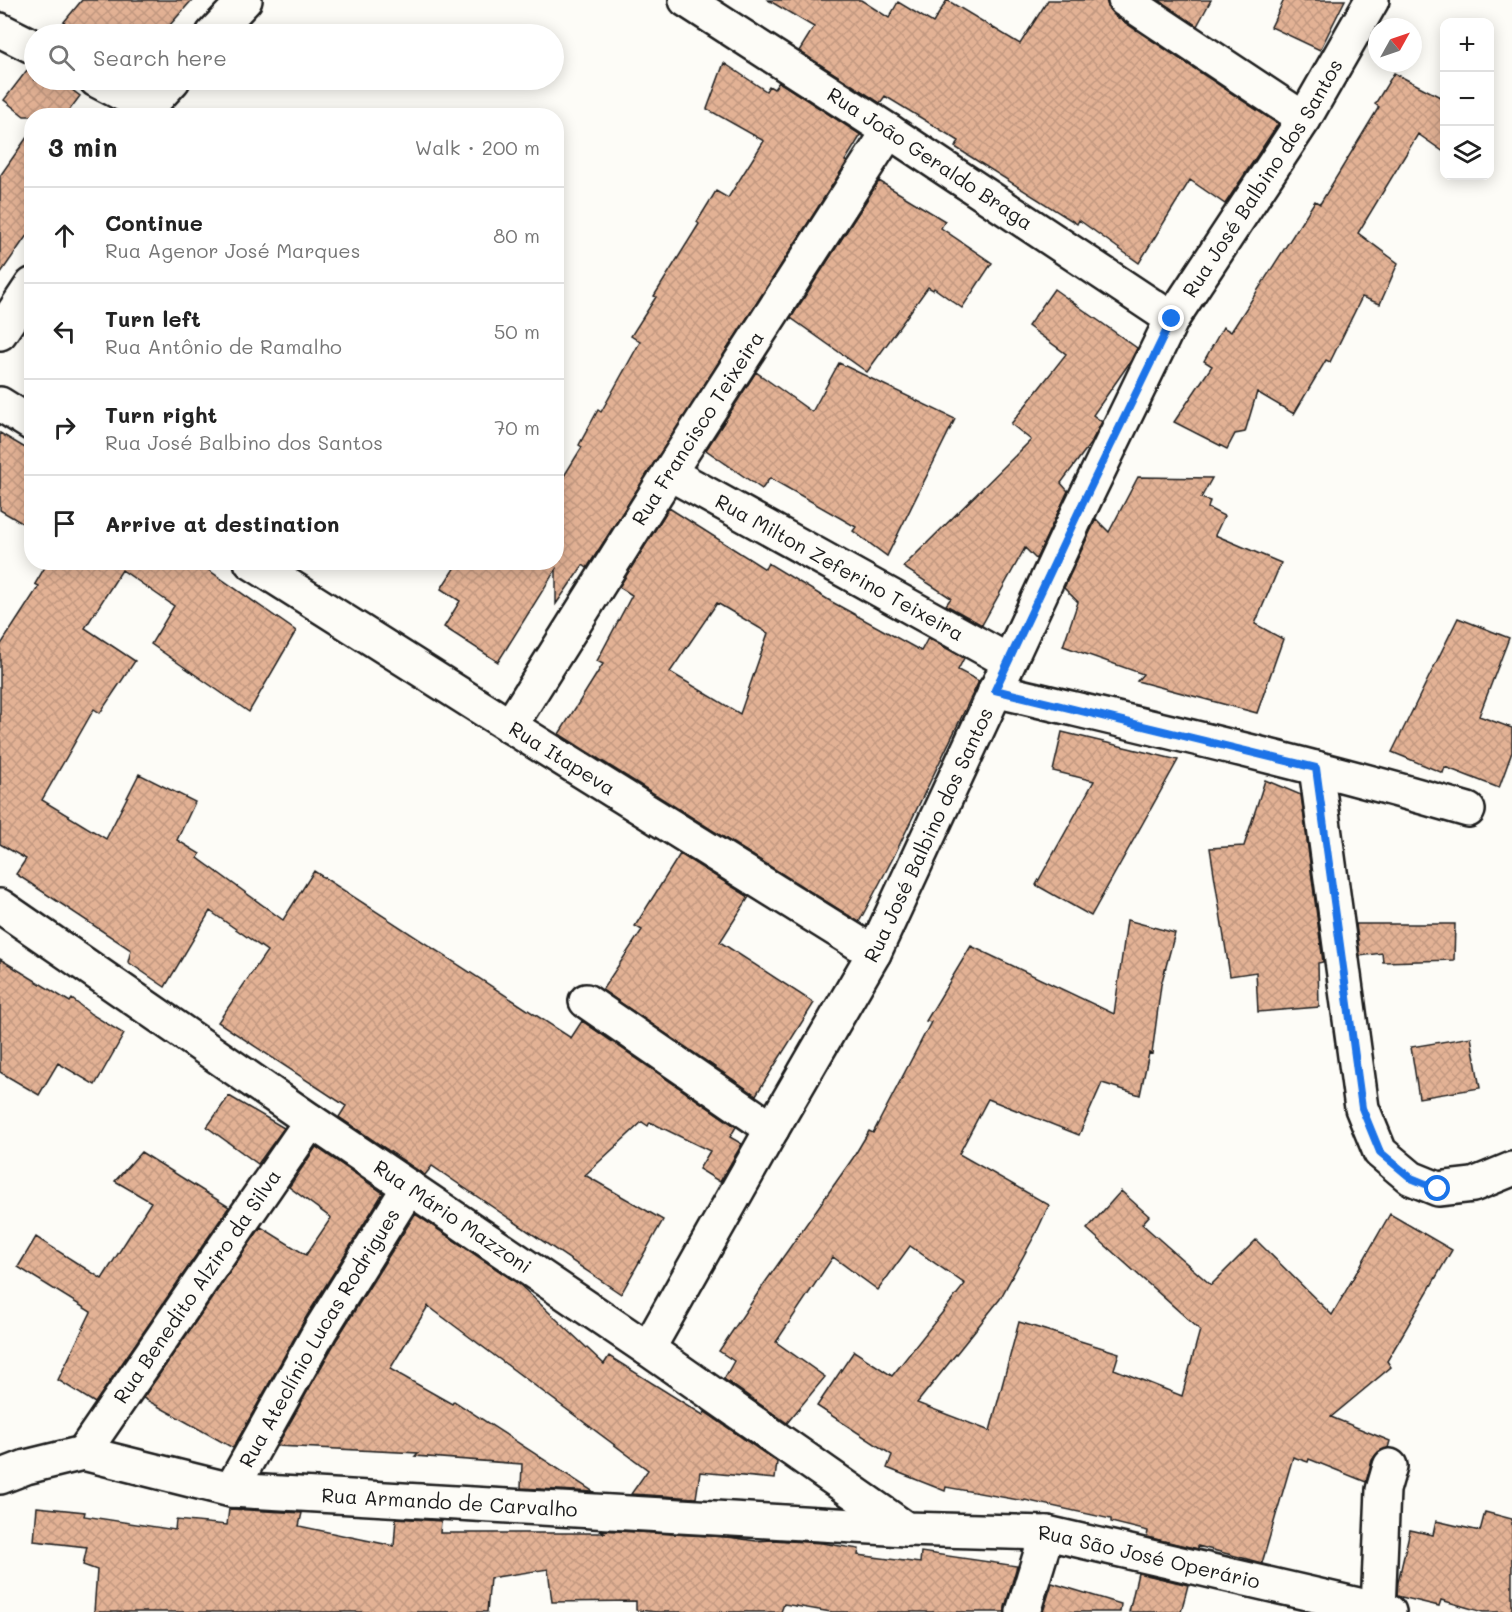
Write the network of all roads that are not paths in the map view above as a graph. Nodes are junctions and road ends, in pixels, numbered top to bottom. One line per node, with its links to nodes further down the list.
1 (245, 0): 5 (street)
2 (686, 0): 11 (street, Rua João Geraldo Braga)
3 (1125, 0): 10 (street)
4 (1371, 0): 10 (street, Rua José Balbino dos Santos)
5 (222, 24)
6 (112, 90): 8 (street)
7 (164, 90): 9 (street)
8 (140, 108)
9 (148, 108)
10 (1304, 119): 13 (street, Rua José Balbino dos Santos)
11 (889, 131): 13 (street, Rua João Geraldo Braga); 17 (street, Rua Francisco Teixeira)
12 (24, 297): 14 (street)
13 (1172, 319): 19 (street, Rua José Balbino dos Santos)
14 (0, 333)
15 (0, 404): 16 (street)
16 (24, 419)
17 (669, 473): 19 (street, Rua Milton Zeferino Teixeira); 21 (street, Rua Francisco Teixeira)
18 (263, 570): 21 (street, Rua Itapeva)
19 (1008, 661): 20 (street, Rua José Balbino dos Santos)
20 (995, 690): 22 (street); 25 (street, Rua José Balbino dos Santos)
21 (510, 726): 25 (street, Rua Itapeva)
22 (1316, 768): 23 (street); 29 (street)
23 (1468, 810)
24 (0, 906): 27 (street, Rua Mário Mazzoni)
25 (874, 953): 28 (street, Rua José Balbino dos Santos)
26 (586, 1001): 28 (street)
27 (311, 1121): 30 (street, Rua Mário Mazzoni); 32 (street, Rua Benedito Alziro da Silva)
28 (772, 1129): 31 (street, Rua José Balbino dos Santos)
29 (1512, 1169)
30 (409, 1187): 31 (street, Rua Mário Mazzoni); 35 (street, Rua Ateclínio Lucas Rodrigues)
31 (648, 1349): 36 (street, Rua Mário Mazzoni)
32 (83, 1453): 34 (street, Rua Armando de Carvalho); 35 (street, Rua Armando de Carvalho)
33 (1390, 1466): 38 (street)
34 (0, 1477)
35 (231, 1490): 36 (street, Rua Armando de Carvalho)
36 (906, 1529): 37 (street, Rua São José Operário)
37 (1047, 1533): 38 (street, Rua São José Operário); 39 (street)
38 (1384, 1610)
39 (1023, 1612)

